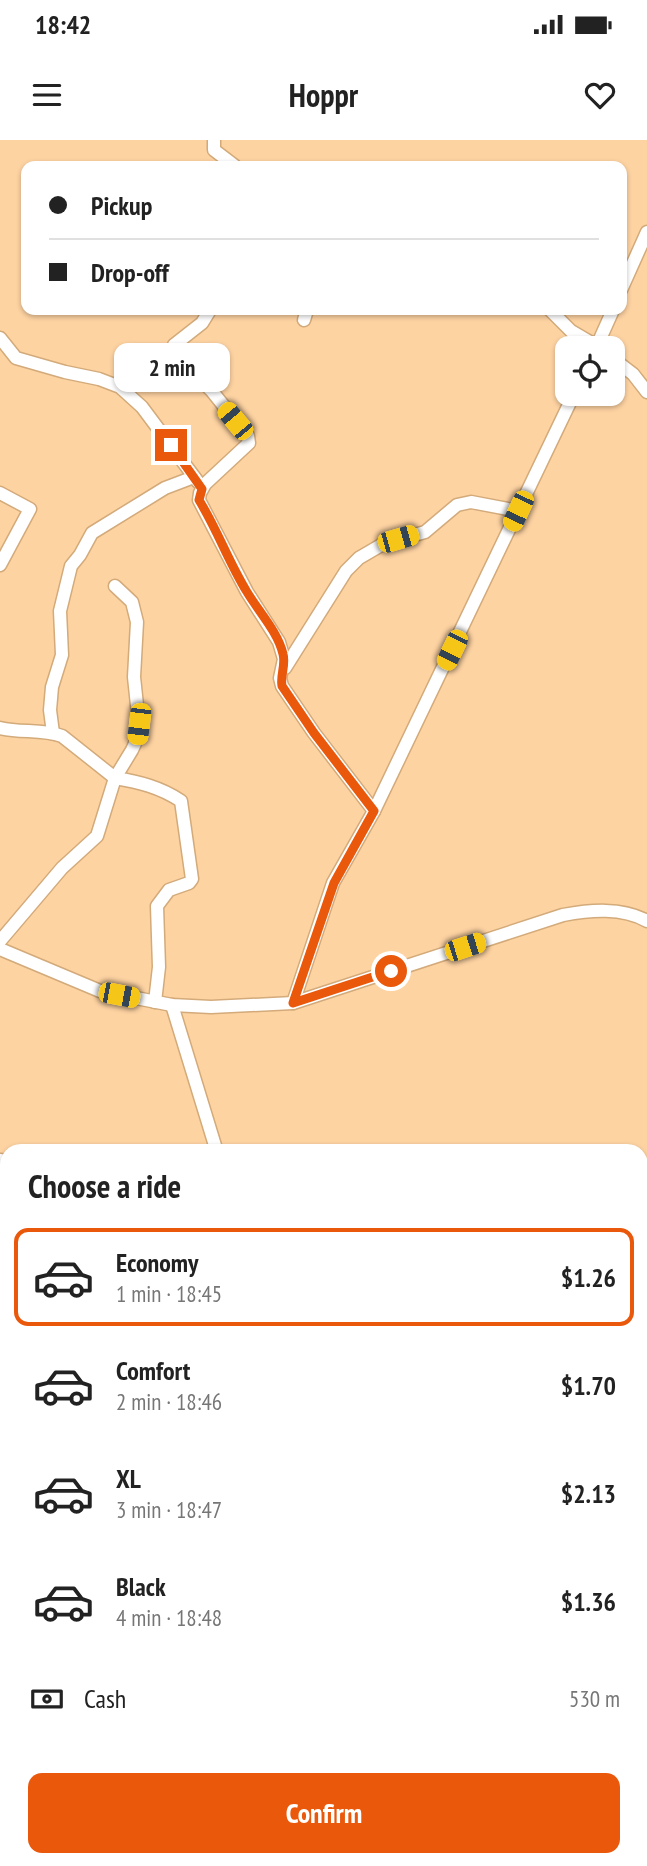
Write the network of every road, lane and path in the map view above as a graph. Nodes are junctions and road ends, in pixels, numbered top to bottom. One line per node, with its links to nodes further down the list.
1 (214, 140): 2 (street)
2 (228, 161)
3 (647, 232): 4 (street)
4 (627, 277)
5 (207, 315): 15 (street)
6 (555, 315): 8 (street)
7 (611, 315): 9 (street)
8 (579, 336)
9 (602, 336)
10 (0, 338): 14 (street)
11 (625, 368): 12 (street)
12 (647, 392)
13 (568, 406): 17 (street)
14 (194, 477): 15 (street); 22 (street)
15 (202, 489): 20 (street)
16 (0, 493): 18 (street)
17 (518, 511): 20 (street); 24 (street)
18 (0, 565)
19 (115, 586): 23 (street)
20 (281, 674): 24 (street)
21 (0, 728): 22 (street)
22 (53, 733): 23 (street)
23 (110, 774): 26 (street); 28 (street)
24 (374, 811): 29 (street)
25 (647, 921): 29 (street)
26 (0, 941)
27 (0, 949): 28 (street)
28 (155, 1002): 30 (street)
29 (293, 1003): 30 (street)
30 (172, 1005): 31 (street)
31 (215, 1144)

